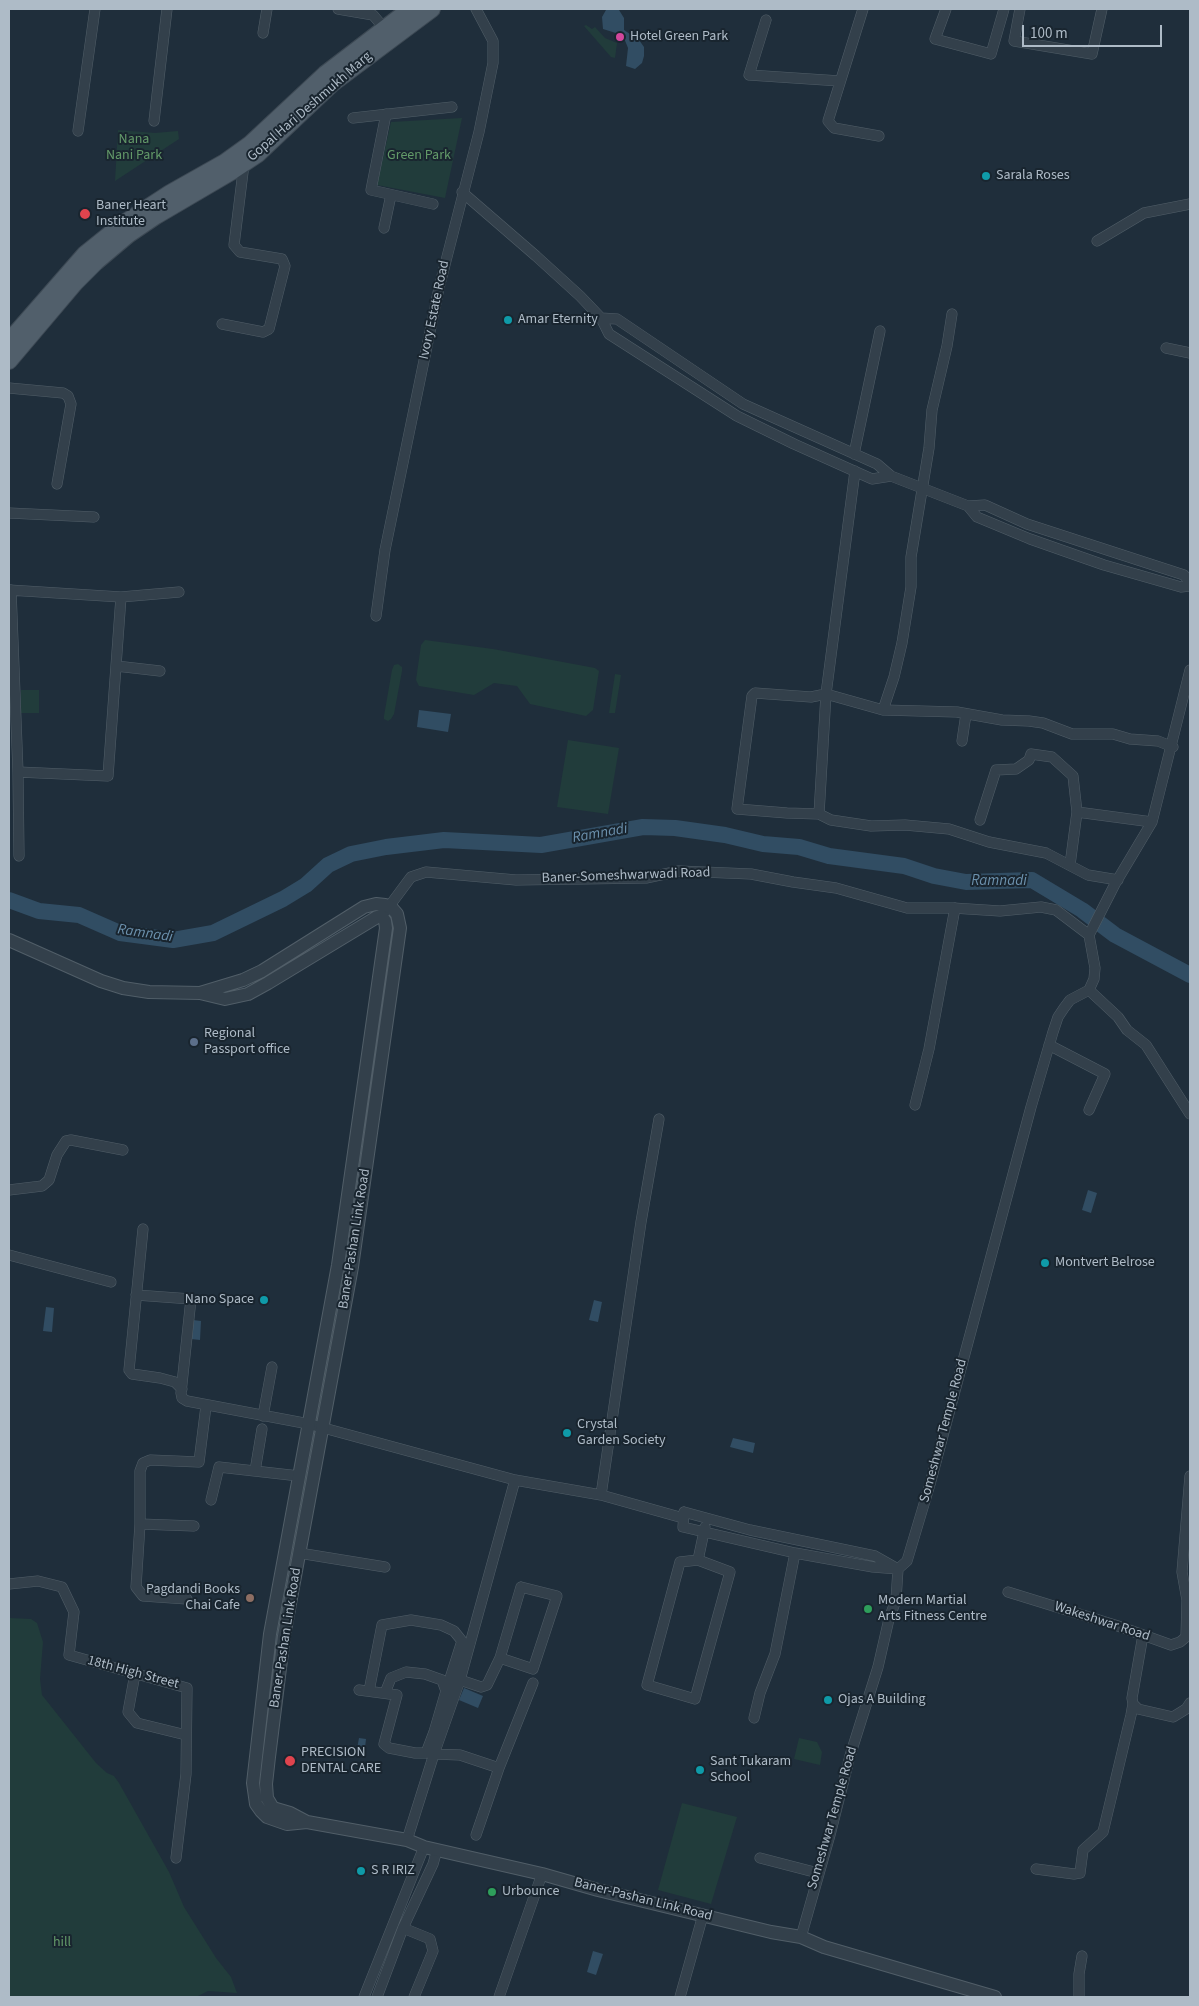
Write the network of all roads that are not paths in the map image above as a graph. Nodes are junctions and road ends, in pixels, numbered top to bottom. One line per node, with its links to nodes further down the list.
1 (95, 9): 22 (street)
2 (167, 9): 21 (street)
3 (267, 9): 15 (street)
4 (338, 9): 14 (street)
5 (410, 9): 14 (main road, Gopal Hari Deshmukh Marg)
6 (432, 9): 16 (main road, Gopal Hari Deshmukh Marg)
7 (476, 9): 25 (street, Ivory Estate Road)
8 (863, 9): 17 (street)
9 (946, 9): 10 (street)
10 (1004, 9)
11 (1020, 9): 12 (street)
12 (1102, 9)
13 (766, 20): 17 (street)
14 (384, 28): 16 (main road, Gopal Hari Deshmukh Marg)
15 (263, 33)
16 (356, 57): 24 (main road, Gopal Hari Deshmukh Marg); 35 (main road, Gopal Hari Deshmukh Marg)
17 (840, 81): 23 (street)
18 (452, 107): 19 (street)
19 (386, 114): 20 (street); 26 (street)
20 (353, 118)
21 (154, 121)
22 (78, 131)
23 (879, 136)
24 (244, 164): 33 (street); 38 (main road, Gopal Hari Deshmukh Marg)
25 (462, 192): 32 (street); 51 (street, Ivory Estate Road)
26 (391, 195): 27 (street); 29 (street)
27 (433, 204)
28 (1190, 204): 30 (street)
29 (384, 228)
30 (1096, 241)
31 (952, 314): 44 (street)
32 (601, 318): 40 (street); 41 (street)
33 (222, 324)
34 (880, 331): 40 (street)
35 (9, 341)
36 (1166, 348): 37 (street)
37 (1190, 353)
38 (9, 361)
39 (9, 388): 43 (street)
40 (854, 454): 42 (street)
41 (854, 471): 42 (street); 55 (street)
42 (890, 476): 44 (street)
43 (57, 484)
44 (921, 488): 47 (street); 56 (street)
45 (9, 513): 46 (street)
46 (94, 517)
47 (1190, 585)
48 (10, 590): 50 (street); 60 (street)
49 (179, 592): 50 (street)
50 (121, 597): 52 (street)
51 (376, 616)
52 (116, 666): 54 (street); 61 (street)
53 (1190, 670): 59 (street)
54 (160, 671)
55 (826, 694): 56 (street); 63 (street); 63 (street)
56 (883, 710): 57 (street)
57 (966, 714): 58 (street); 59 (street)
58 (962, 741)
59 (1173, 747): 65 (street)
60 (13, 757): 61 (street)
61 (18, 772): 66 (street)
62 (1077, 812): 64 (street); 65 (street); 67 (street)
63 (819, 814): 67 (street)
64 (980, 820)
65 (1152, 822): 68 (street)
66 (19, 856)
67 (1070, 865): 68 (street)
68 (1117, 882): 72 (street)
69 (391, 907): 70 (street, Baner-Someshwarwadi Road); 71 (street, Baner-Someshwarwadi Road); 75 (street); 92 (street, Baner-Pashan Link Road)
70 (955, 908): 72 (street, Baner-Someshwarwadi Road); 77 (street)
71 (381, 916): 75 (street); 91 (street, Baner-Pashan Link Road)
72 (1089, 935): 74 (street)
73 (9, 940): 75 (street)
74 (1089, 990): 76 (street, Someshwar Temple Road); 79 (street)
75 (200, 993)
76 (1049, 1045): 78 (street); 109 (street, Someshwar Temple Road)
77 (915, 1105)
78 (1088, 1110)
79 (1190, 1114)
80 (659, 1119): 98 (street)
81 (123, 1150): 82 (street)
82 (9, 1190)
83 (143, 1229): 86 (street)
84 (9, 1255): 85 (street)
85 (111, 1282)
86 (136, 1294): 88 (street); 88 (street)
87 (272, 1368): 90 (street)
88 (182, 1390): 89 (street)
89 (206, 1406): 90 (street); 102 (street)
90 (263, 1416): 91 (street)
91 (309, 1424): 92 (street); 95 (street, Baner-Pashan Link Road)
92 (322, 1428): 97 (street); 105 (street, Baner-Pashan Link Road)
93 (262, 1429): 94 (street)
94 (255, 1471): 95 (street); 99 (street)
95 (299, 1476): 128 (street, Baner-Pashan Link Road)
96 (1190, 1476): 110 (street)
97 (516, 1480): 98 (street); 118 (street)
98 (602, 1495): 100 (street)
99 (211, 1500)
100 (684, 1518): 101 (street); 104 (street)
101 (707, 1518): 104 (street); 109 (street)
102 (140, 1524): 103 (street); 113 (street)
103 (194, 1526)
104 (704, 1532): 106 (street); 107 (street)
105 (299, 1553): 108 (street); 129 (street, Baner-Pashan Link Road)
106 (795, 1553): 109 (street); 124 (street)
107 (698, 1560): 107 (street)
108 (385, 1567)
109 (898, 1569): 138 (street, Someshwar Temple Road)
110 (1186, 1572): 115 (street)
111 (9, 1584): 117 (street, 18th High Street)
112 (1008, 1592): 114 (street, Wakeshwar Road)
113 (187, 1599)
114 (1144, 1635): 115 (street, Wakeshwar Road); 123 (street)
115 (1188, 1640)
116 (500, 1658): 116 (street); 118 (street)
117 (135, 1674): 125 (street, 18th High Street); 125 (street)
118 (460, 1680): 126 (street)
119 (533, 1683): 127 (street)
120 (446, 1691): 121 (street); 121 (street); 121 (street)
121 (385, 1693)
122 (1190, 1703): 123 (street)
123 (1133, 1704): 137 (street)
124 (754, 1718)
125 (186, 1735): 135 (street, 18th High Street)
126 (434, 1754): 127 (street); 132 (street)
127 (499, 1768): 131 (street)
128 (253, 1783): 129 (street); 130 (street, Baner-Pashan Link Road)
129 (266, 1784): 130 (street, Baner-Pashan Link Road)
130 (307, 1822): 132 (street, Baner-Pashan Link Road)
131 (476, 1835)
132 (407, 1840): 133 (street, Baner-Pashan Link Road)
133 (424, 1847): 134 (street, Baner-Pashan Link Road); 144 (street)
134 (437, 1850): 139 (street, Baner-Pashan Link Road); 141 (street)
135 (176, 1858)
136 (760, 1858): 138 (street)
137 (1036, 1869)
138 (818, 1873): 142 (street, Someshwar Temple Road)
139 (542, 1874): 140 (street, Baner-Pashan Link Road); 147 (street)
140 (703, 1914): 142 (street, Baner-Pashan Link Road); 148 (street)
141 (404, 1928): 145 (street); 146 (street)
142 (801, 1937): 149 (street, Baner-Pashan Link Road)
143 (1082, 1956): 150 (street)
144 (364, 1997)
145 (376, 1997)
146 (414, 1997)
147 (499, 1997)
148 (680, 1997)
149 (995, 1997)
150 (1079, 1997)

